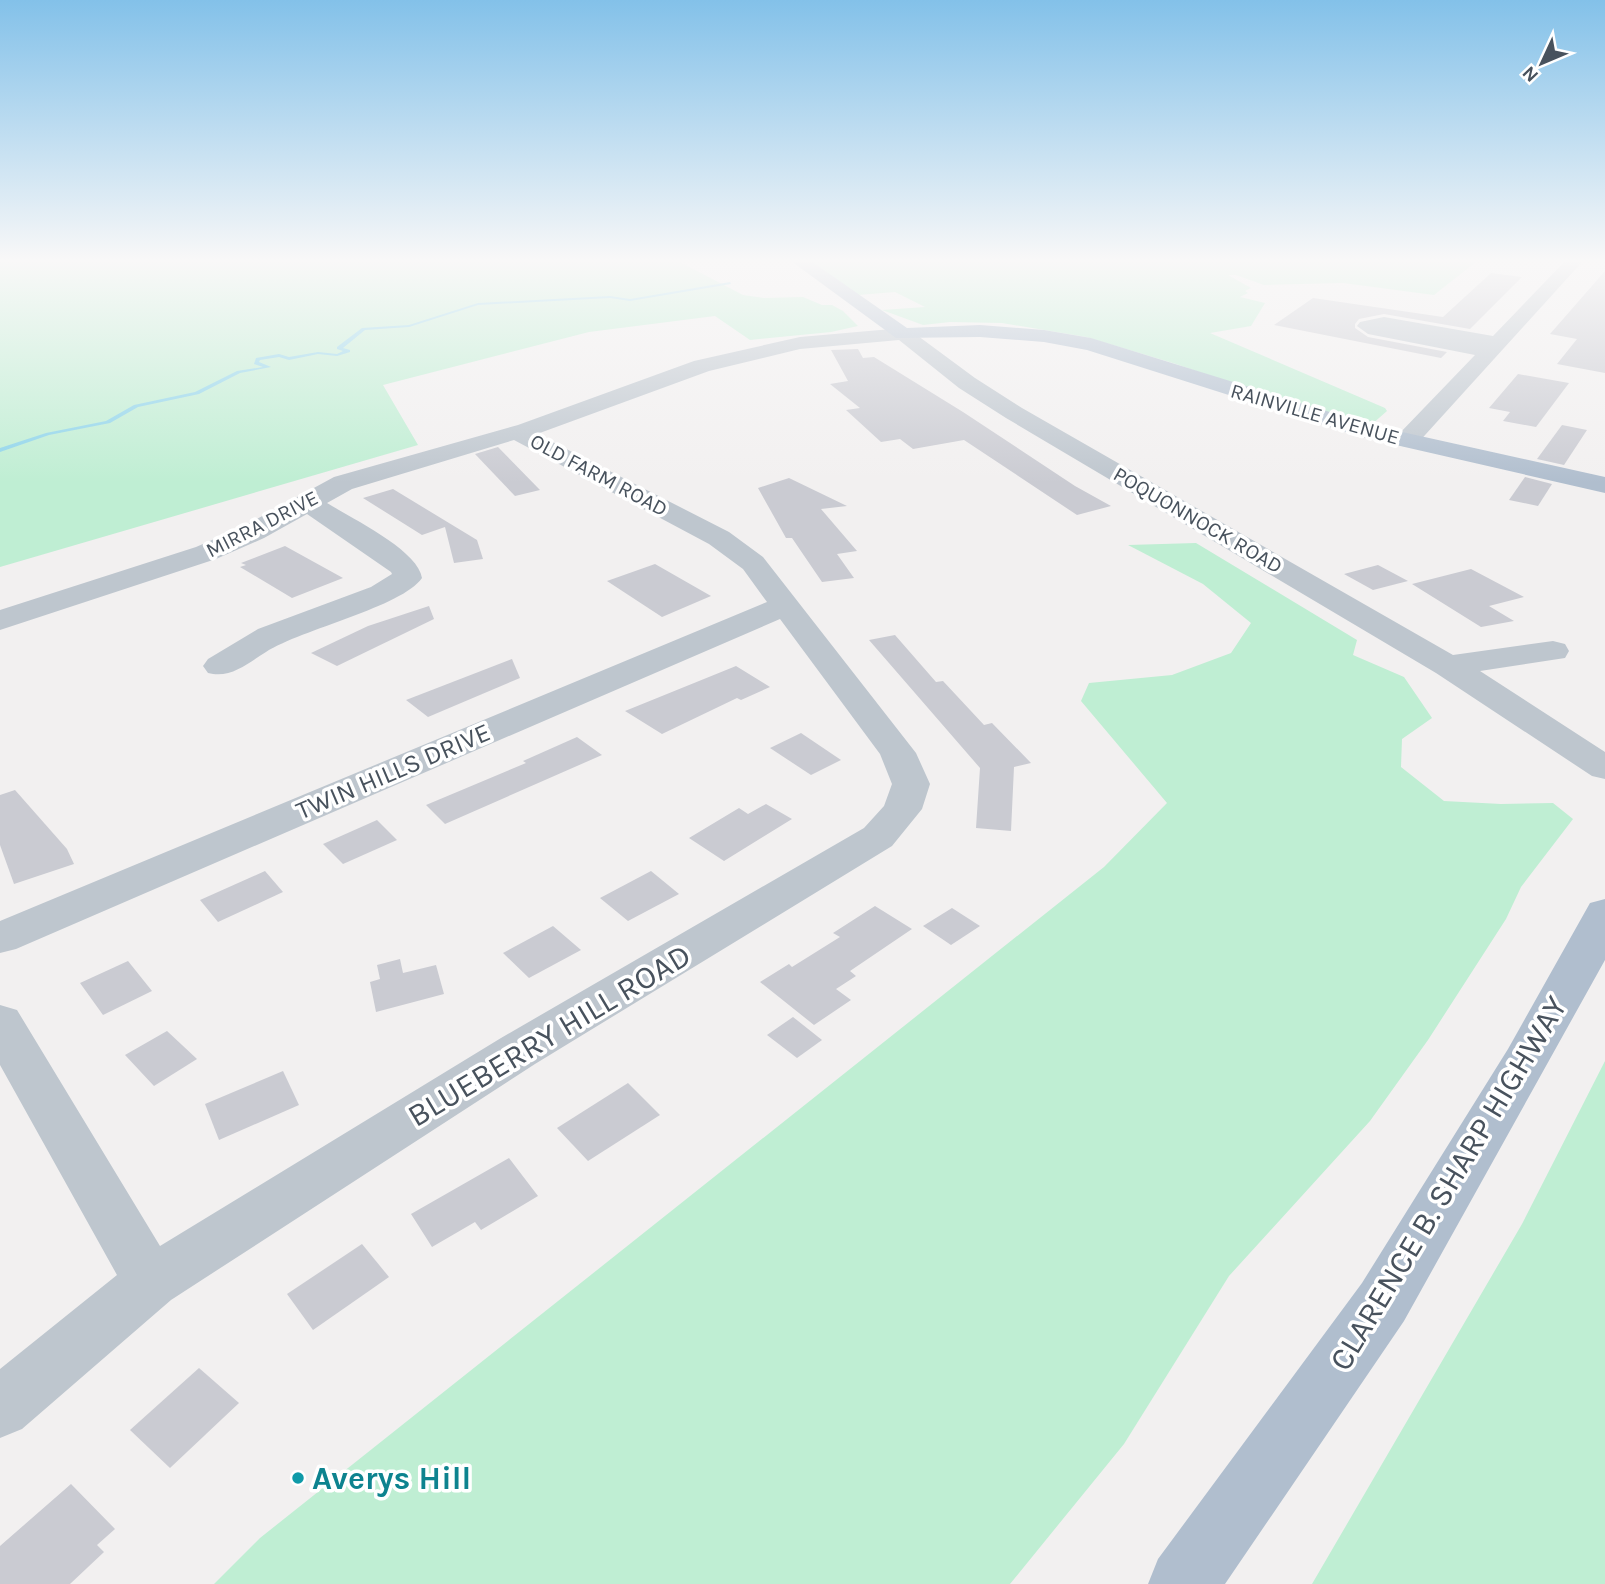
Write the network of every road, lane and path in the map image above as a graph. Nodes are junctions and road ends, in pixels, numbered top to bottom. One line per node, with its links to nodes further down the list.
1 (890, 335): 8 (street, OLD FARM ROAD)
2 (904, 335): 16 (street, POQUONNOCK ROAD)
3 (1017, 335): 9 (main road, RAINVILLE AVENUE)
4 (1408, 335): 7 (street)
5 (1439, 335): 7 (street)
6 (1505, 335): 7 (street)
7 (1494, 347): 9 (street)
8 (524, 431): 11 (street, MIRRA DRIVE); 12 (street, OLD FARM ROAD)
9 (1407, 440): 10 (main road, RAINVILLE AVENUE)
10 (1605, 485)
11 (306, 501): 13 (street, MIRRA DRIVE); 15 (street)
12 (787, 605): 19 (street, TWIN HILLS DRIVE); 21 (street, BLUEBERRY HILL ROAD)
13 (0, 620)
14 (1553, 650): 16 (street)
15 (220, 666)
16 (1448, 666): 17 (street, POQUONNOCK ROAD)
17 (1605, 768)
18 (1605, 913): 23 (main road, CLARENCE B. SHARP HIGHWAY)
19 (0, 938)
20 (0, 1022): 21 (street)
21 (151, 1282): 22 (street, BLUEBERRY HILL ROAD)
22 (0, 1408)
23 (1183, 1584)

